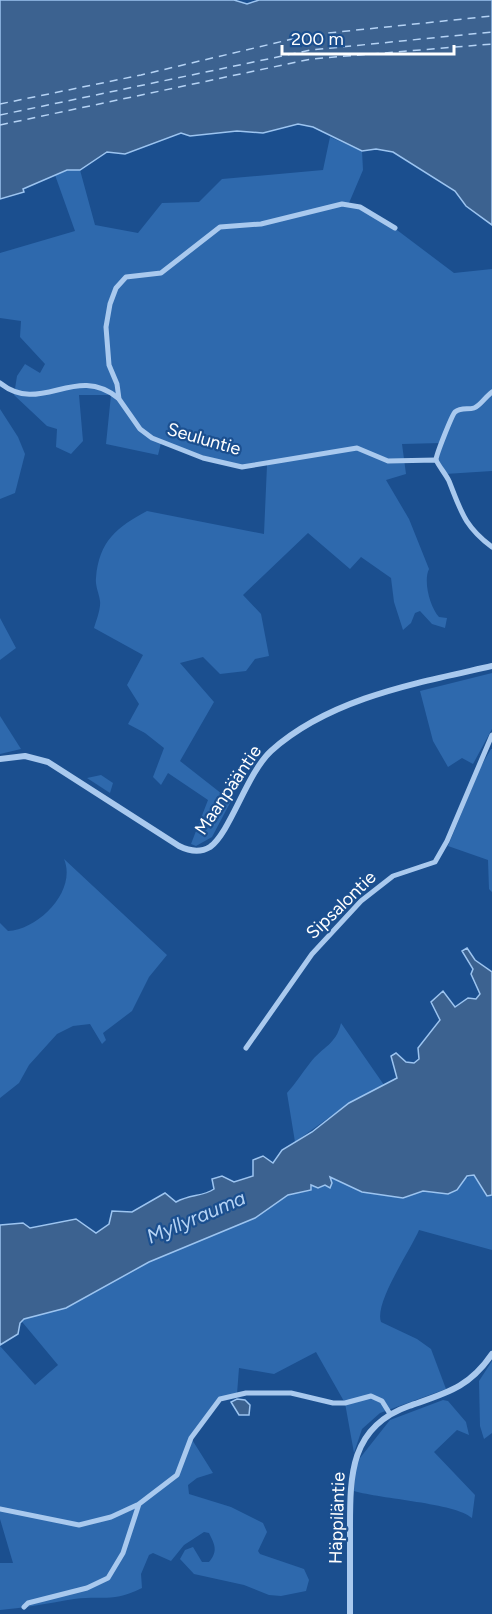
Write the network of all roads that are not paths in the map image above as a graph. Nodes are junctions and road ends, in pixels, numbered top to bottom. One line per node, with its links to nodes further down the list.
1 (395, 228): 4 (street, Seuluntie)
2 (0, 383): 4 (street)
3 (492, 392): 5 (street)
4 (119, 399): 5 (street, Seuluntie)
5 (436, 460): 6 (street)
6 (492, 547)
7 (492, 666): 9 (street, Maanpääntie)
8 (492, 735): 10 (street, Sipsalontie)
9 (0, 759)
10 (246, 1048)
11 (492, 1354): 12 (street, Häppiläntie)
12 (390, 1414): 13 (street); 16 (street, Häppiläntie)
13 (139, 1504): 14 (street); 15 (street)
14 (0, 1509)
15 (24, 1607)
16 (350, 1614)

